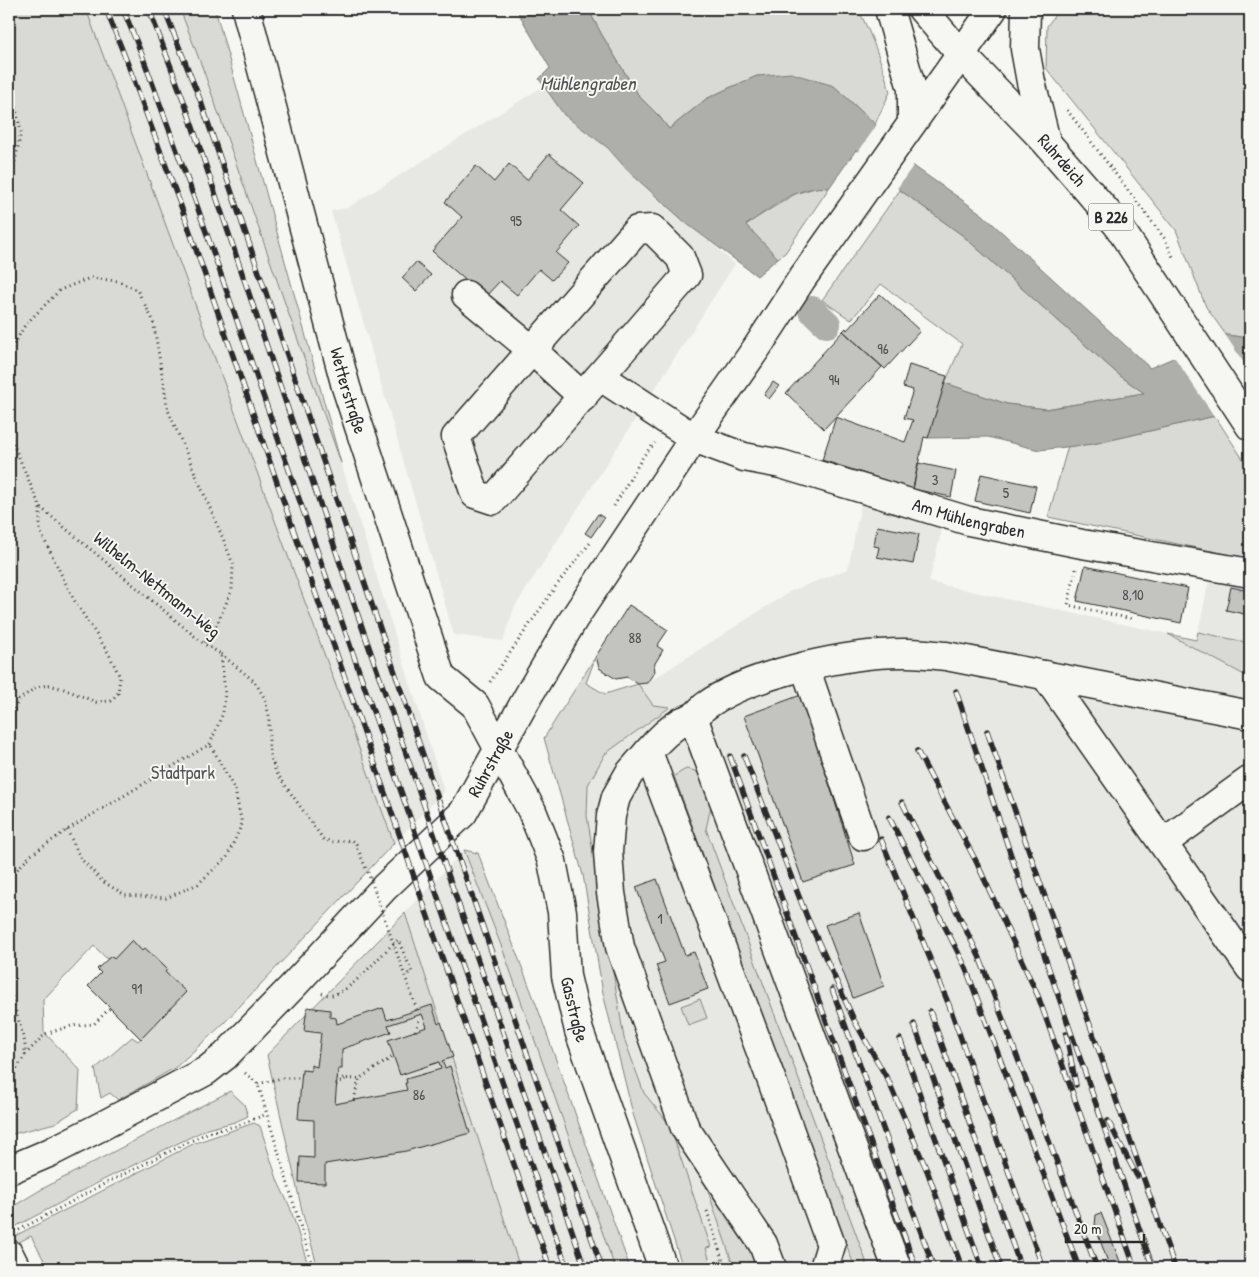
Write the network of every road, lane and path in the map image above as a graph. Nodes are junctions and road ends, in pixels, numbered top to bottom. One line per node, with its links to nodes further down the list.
1 (246, 9): 31 (main road, Wetterstraße)
2 (889, 9): 8 (main road)
3 (922, 9): 6 (main road, Ruhrdeich / B 226)
4 (993, 9): 6 (main road, Ruhrstraße)
5 (1026, 9): 9 (main road)
6 (960, 53): 8 (main road, Ruhrstraße); 9 (main road, Ruhrdeich / B 226)
7 (9, 78): 10 (path)
8 (907, 130): 18 (main road, Ruhrstraße)
9 (1046, 142): 16 (main road, Ruhrdeich / B 226)
10 (9, 191)
11 (466, 295): 12 (main road)
12 (532, 350): 14 (main road); 15 (main road); 15 (main road)
13 (9, 353): 23 (path)
14 (601, 377): 15 (main road); 18 (main road, Am Mühlengraben)
15 (584, 397)
16 (1250, 426)
17 (9, 434): 19 (path, Wilhelm-Nettmann-Weg)
18 (694, 438): 20 (main road, Am Mühlengraben); 31 (main road, Ruhrstraße)
19 (40, 507): 23 (path, Wilhelm-Nettmann-Weg); 28 (path)
20 (1082, 544): 21 (main road, Am Mühlengraben); 22 (path)
21 (1250, 573)
22 (1132, 619)
23 (204, 644): 24 (path, Wilhelm-Nettmann-Weg)
24 (221, 654): 30 (path, Wilhelm-Nettmann-Weg); 38 (path)
25 (805, 667): 26 (main road); 29 (main road); 35 (main road)
26 (1045, 675): 27 (main road); 36 (main road)
27 (1250, 715)
28 (9, 718)
29 (694, 718): 32 (main road); 66 (main road)
30 (210, 744): 34 (path); 34 (path)
31 (498, 751): 38 (main road, Ruhrstraße); 63 (main road, Gasstraße)
32 (648, 752): 64 (main road); 65 (main road)
33 (1250, 780): 36 (main road)
34 (68, 830): 37 (path)
35 (863, 836)
36 (1162, 843): 39 (main road)
37 (9, 878)
38 (376, 880): 40 (path, bridge); 41 (main road, Ruhrstraße)
39 (1250, 968)
40 (407, 974): 41 (path); 44 (path, bridge)
41 (293, 986): 48 (main road, Ruhrstraße)
42 (9, 988): 47 (path)
43 (110, 1008): 47 (path)
44 (417, 1010)
45 (419, 1018): 46 (path)
46 (415, 1031)
47 (25, 1055): 54 (path)
48 (225, 1056): 55 (path); 59 (main road, Ruhrstraße)
49 (394, 1056): 53 (path)
50 (299, 1078): 55 (path)
51 (337, 1078): 52 (path)
52 (346, 1078): 53 (path); 56 (path)
53 (359, 1079): 57 (path)
54 (9, 1081)
55 (258, 1084): 58 (path)
56 (336, 1085)
57 (354, 1100)
58 (267, 1114): 60 (path); 62 (path)
59 (9, 1170)
60 (13, 1242): 61 (main road)
61 (16, 1268)
62 (313, 1268)
63 (663, 1268)
64 (772, 1268)
65 (824, 1268)
66 (897, 1268)

